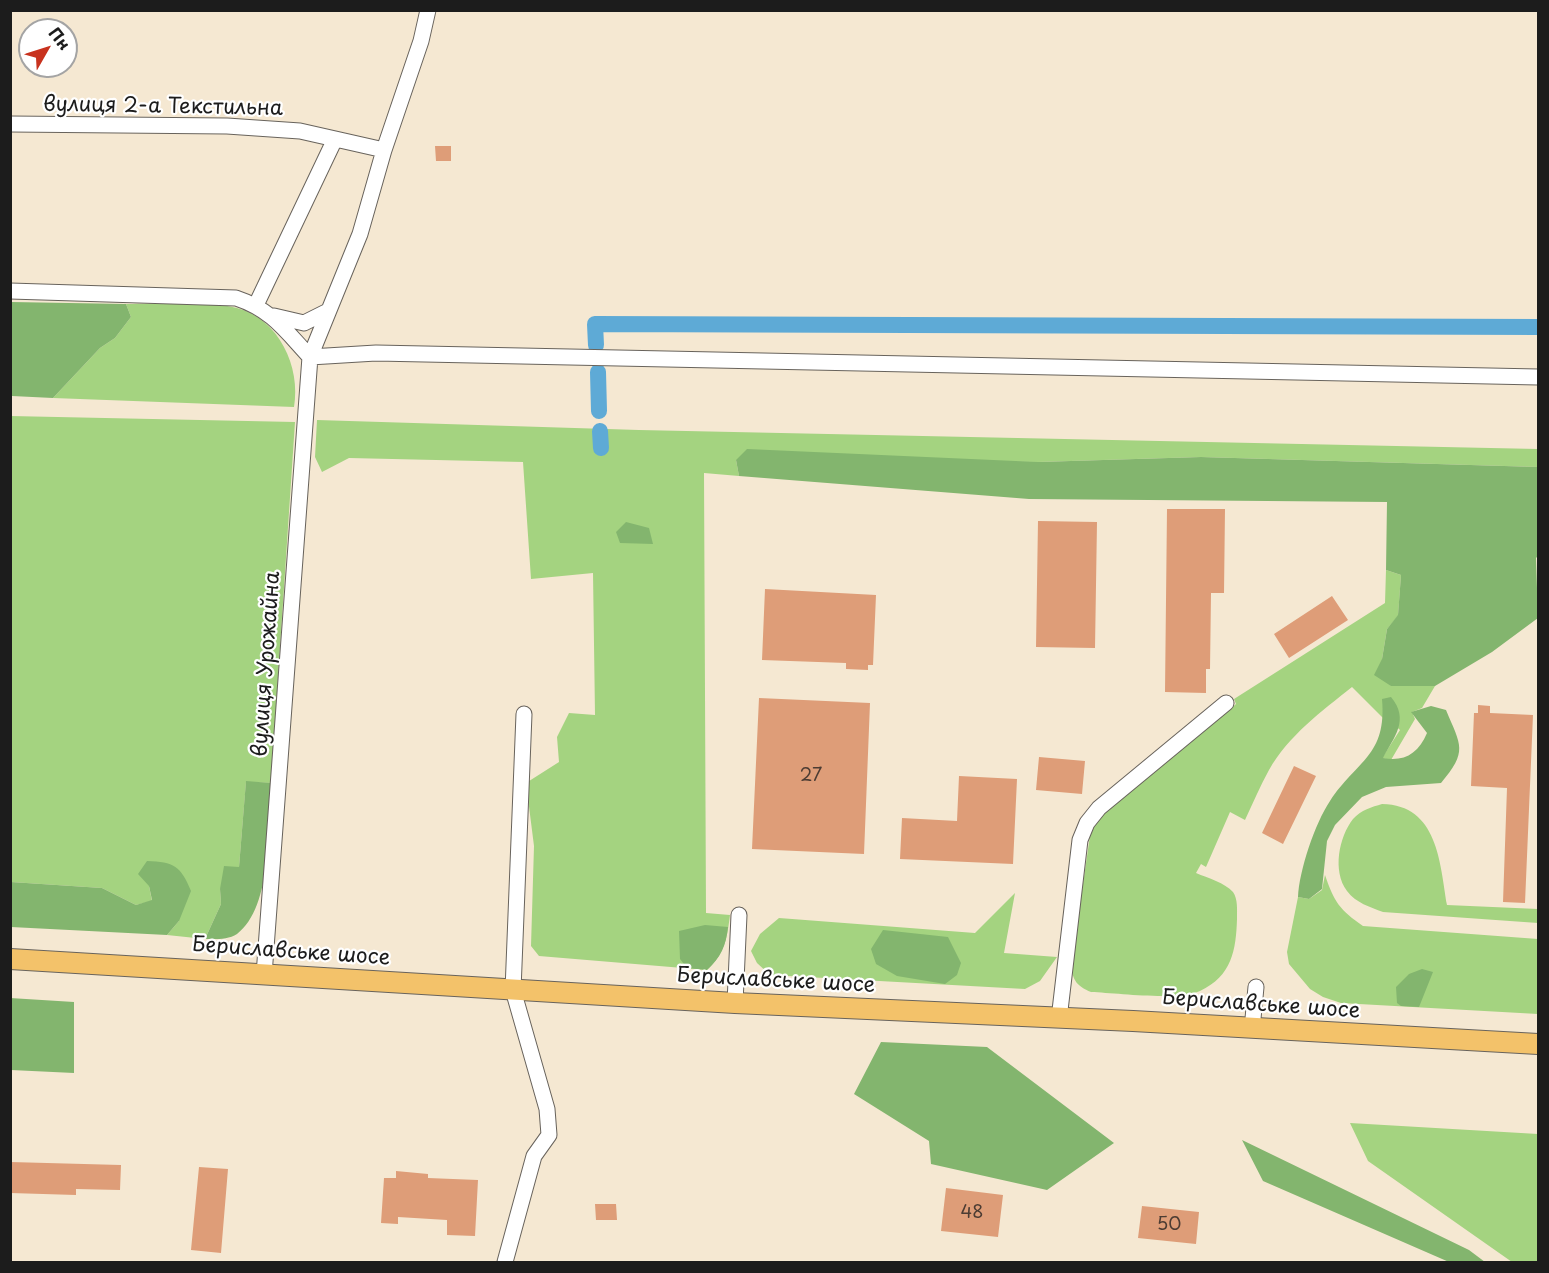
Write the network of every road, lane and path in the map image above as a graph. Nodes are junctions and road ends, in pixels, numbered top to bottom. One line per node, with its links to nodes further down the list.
1 (428, 10): 4 (street, вулиця Урожайна)
2 (10, 124): 3 (street, вулиця 2-а Текстильна)
3 (335, 139): 4 (street, вулиця 2-а Текстильна); 6 (street)
4 (384, 150): 7 (street, вулиця Урожайна)
5 (10, 291): 6 (street)
6 (256, 305): 8 (street)
7 (328, 311): 8 (street); 9 (street, вулиця Урожайна)
8 (274, 316): 9 (street)
9 (310, 357): 10 (street); 15 (street, вулиця Урожайна)
10 (1539, 377)
11 (1226, 703): 19 (street)
12 (524, 714): 17 (street)
13 (739, 915): 18 (street)
14 (10, 959): 15 (main road, Бериславське шосе)
15 (264, 975): 17 (main road, Бериславське шосе)
16 (1256, 987): 20 (street)
17 (513, 990): 18 (main road, Бериславське шосе); 22 (street)
18 (735, 1003): 19 (main road, Бериславське шосе)
19 (1059, 1019): 20 (main road, Бериславське шосе)
20 (1252, 1029): 21 (main road, Бериславське шосе)
21 (1539, 1044)
22 (506, 1263)

